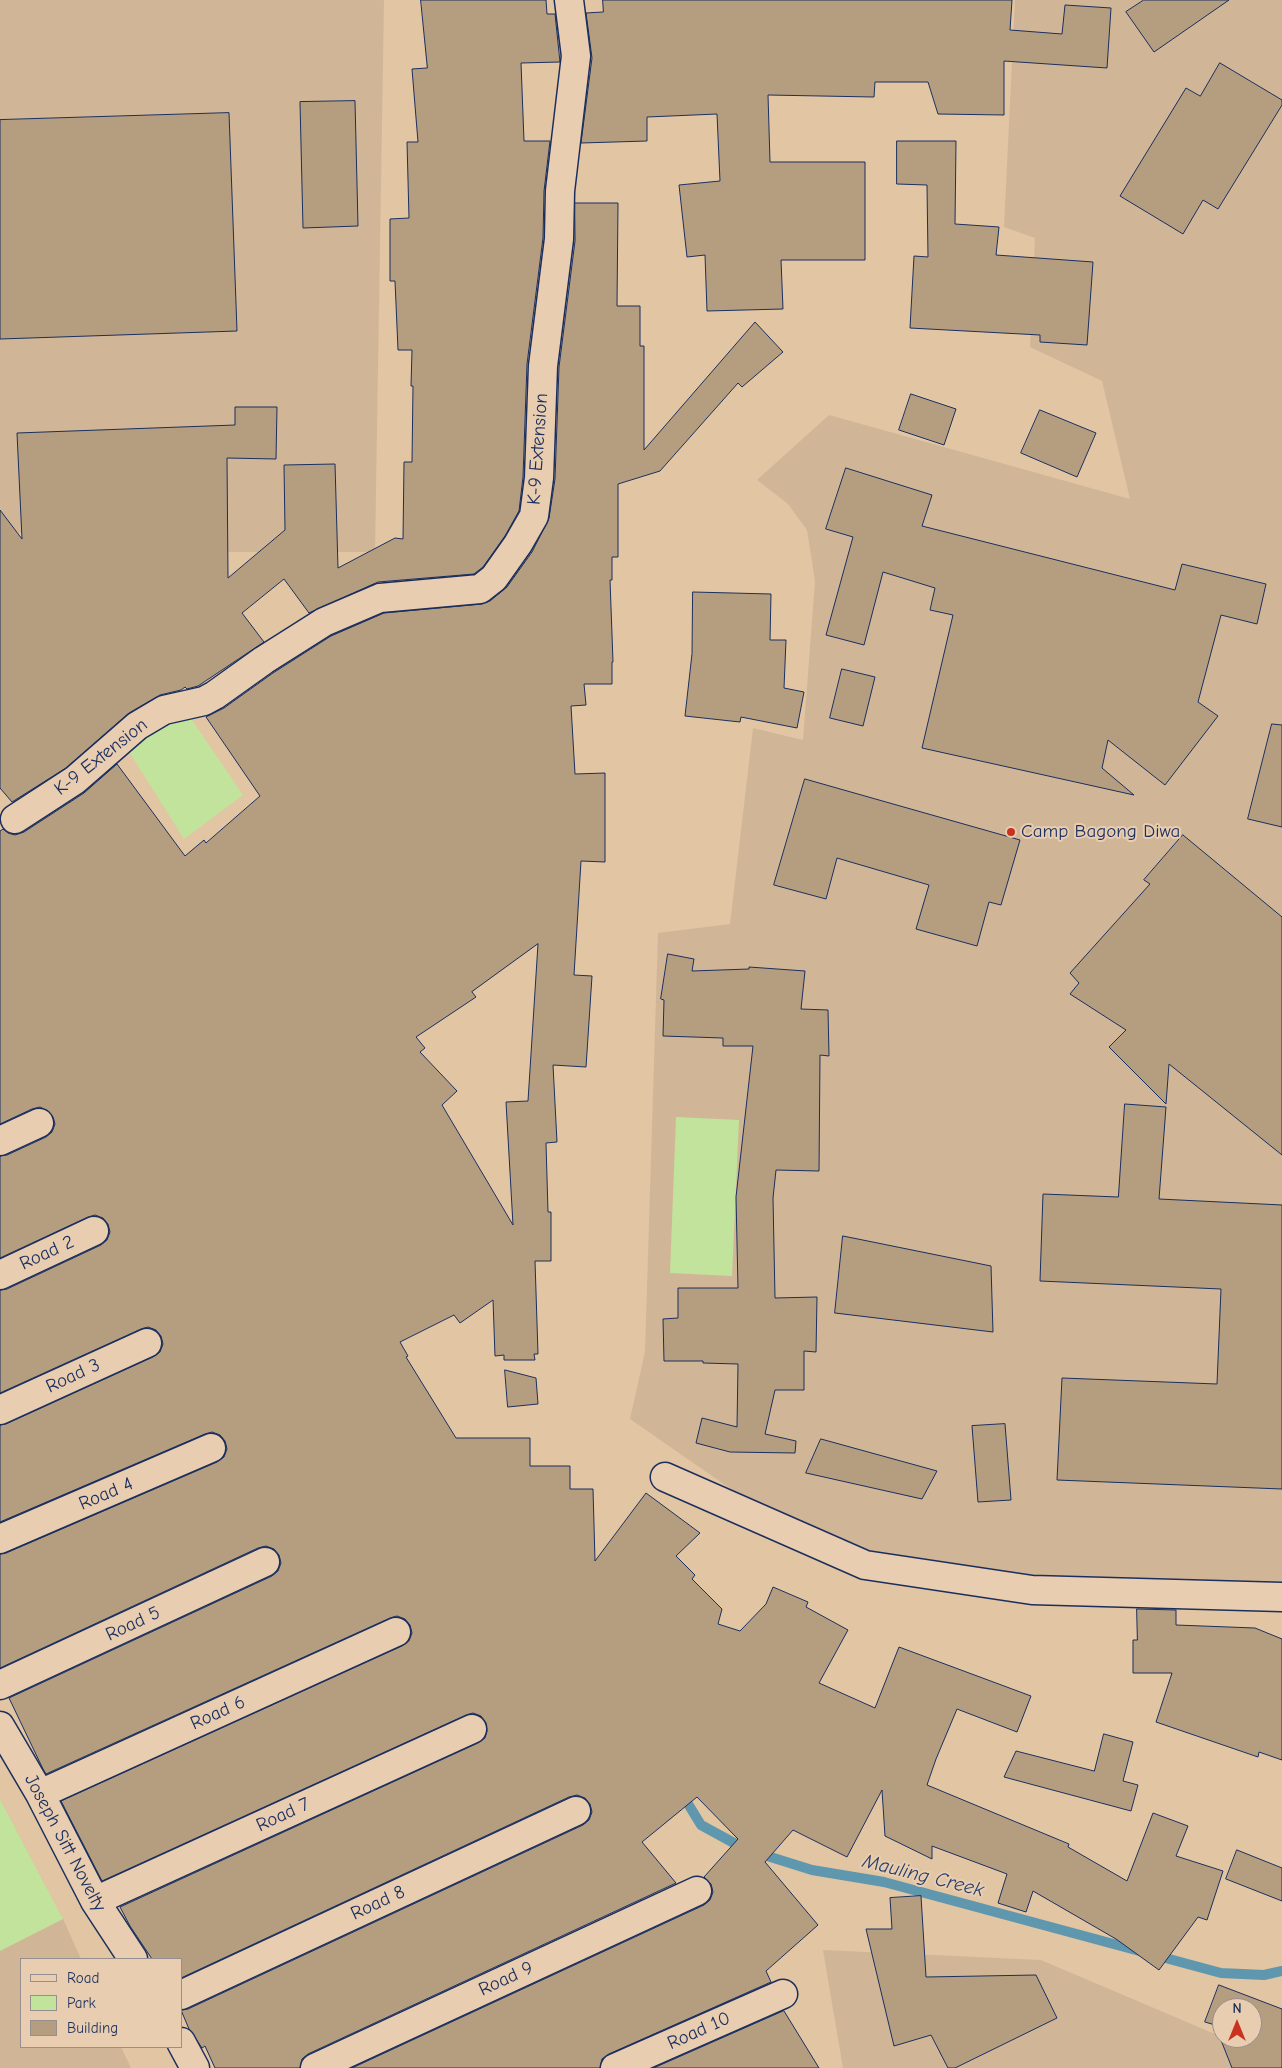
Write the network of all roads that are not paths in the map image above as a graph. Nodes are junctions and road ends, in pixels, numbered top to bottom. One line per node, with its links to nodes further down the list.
1 (568, 0): 2 (street, K-9 Extension)
2 (15, 819)
3 (39, 1123): 4 (street)
4 (0, 1141)
5 (94, 1231): 6 (street, Road 2)
6 (0, 1275)
7 (146, 1342): 8 (street, Road 3)
8 (0, 1410)
9 (211, 1448): 11 (street, Road 4)
10 (664, 1477): 13 (street)
11 (0, 1540)
12 (265, 1562): 15 (street, Road 5)
13 (1282, 1597)
14 (396, 1632): 18 (street, Road 6)
15 (0, 1685)
16 (0, 1726): 18 (street, Joseph Sitt Novelty)
17 (472, 1729): 21 (street, Road 7)
18 (40, 1794): 21 (street, Joseph Sitt Novelty)
19 (576, 1811): 24 (street, Road 8)
20 (697, 1891): 27 (street, Road 9)
21 (95, 1901): 22 (street, Joseph Sitt Novelty)
22 (131, 1958)
23 (783, 1994): 28 (street, Road 10)
24 (182, 1995)
25 (182, 2044): 26 (street)
26 (195, 2068)
27 (315, 2068)
28 (615, 2068)

